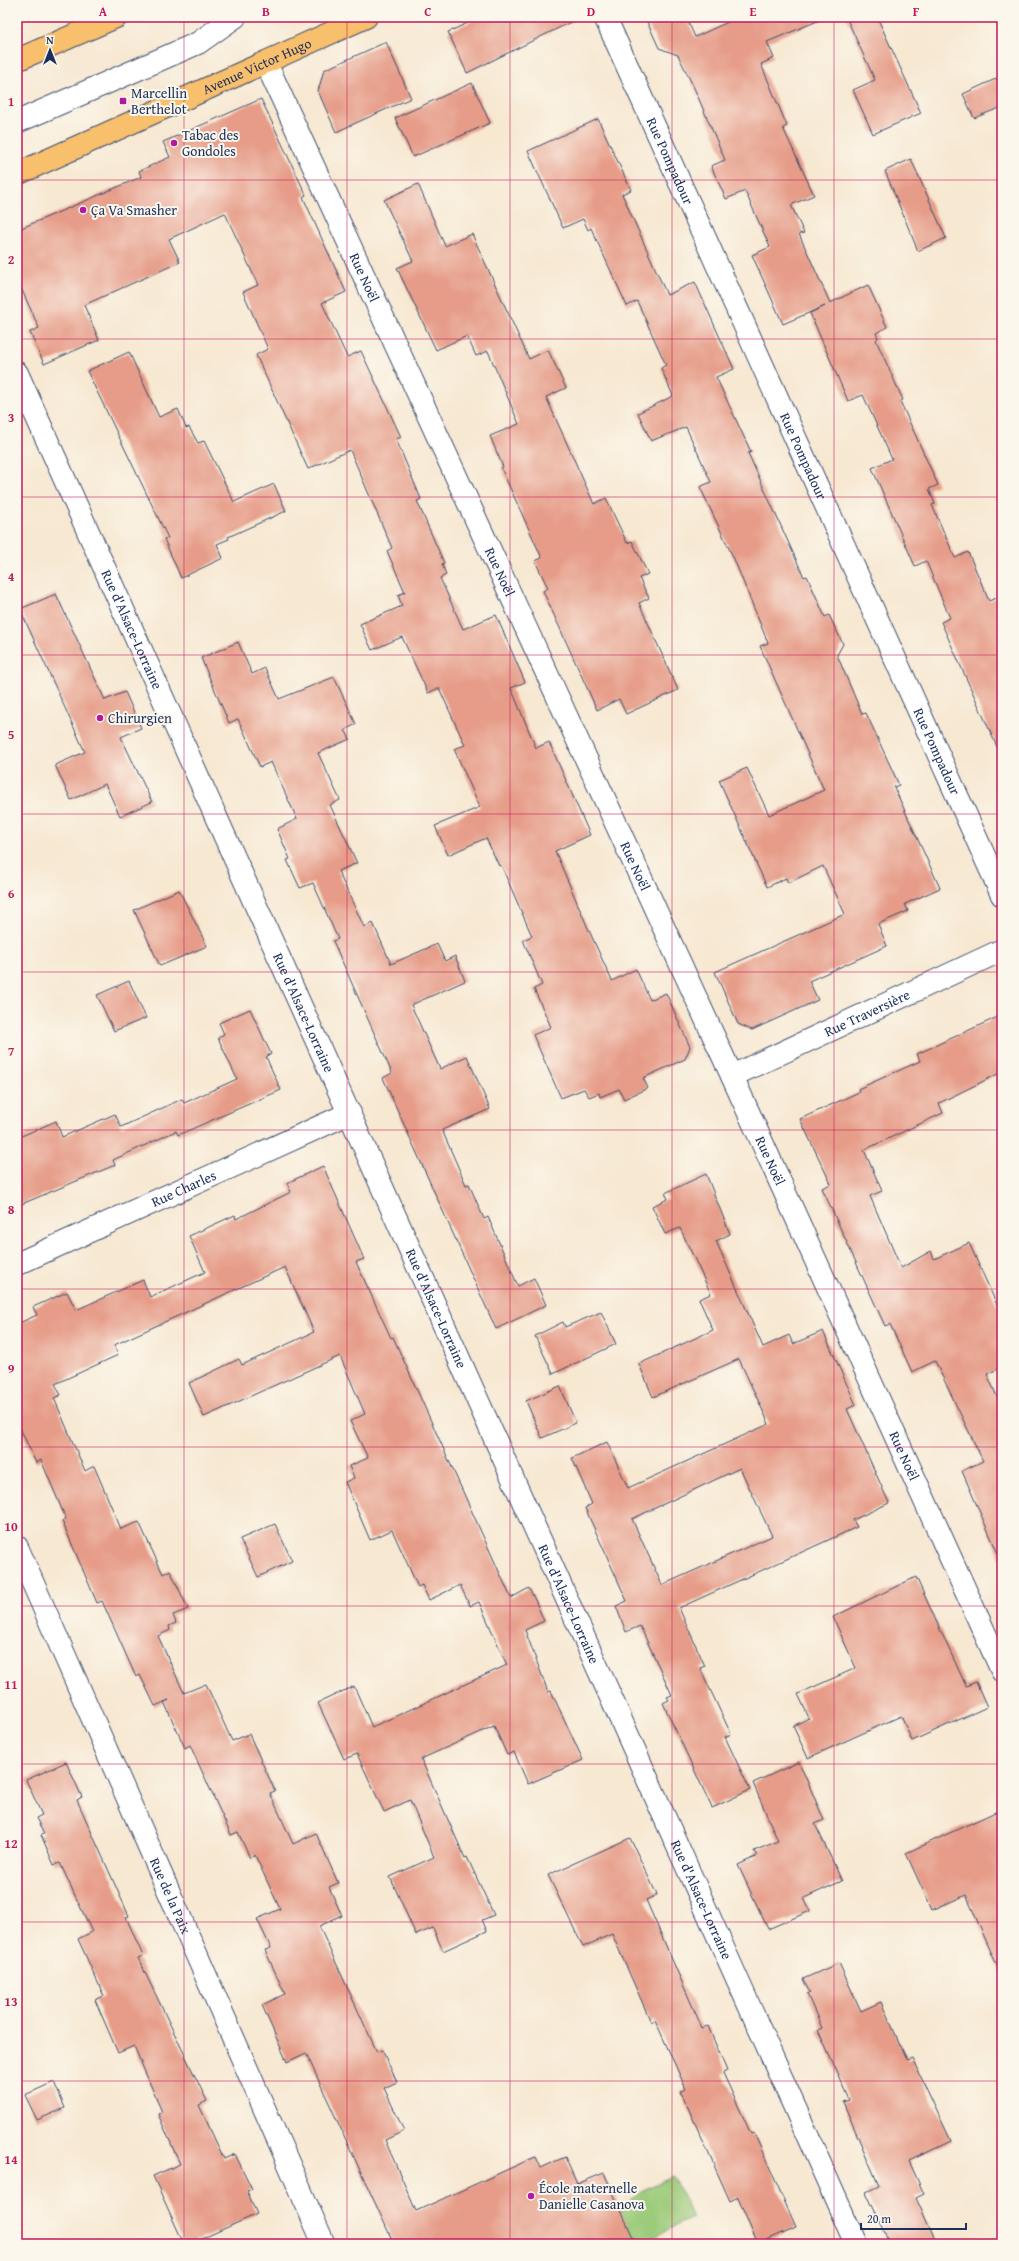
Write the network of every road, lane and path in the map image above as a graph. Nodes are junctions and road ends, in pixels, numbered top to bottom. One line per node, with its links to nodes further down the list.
1 (116, 17): 5 (main road)
2 (235, 17): 7 (street)
3 (366, 17): 6 (main road, Avenue Victor Hugo)
4 (605, 17): 10 (street, Rue Pompadour)
5 (17, 60)
6 (266, 63): 8 (main road, Avenue Victor Hugo); 12 (street, Rue Noël)
7 (17, 122)
8 (17, 174)
9 (17, 374): 13 (street, Rue d'Alsace-Lorraine)
10 (1002, 895)
11 (1002, 950): 12 (street, Rue Traversière)
12 (732, 1076): 16 (street, Rue Noël)
13 (350, 1112): 14 (street, Rue Charles); 18 (street, Rue d'Alsace-Lorraine)
14 (17, 1264)
15 (17, 1547): 17 (street, Rue de la Paix)
16 (1002, 1671)
17 (324, 2244)
18 (856, 2244)

